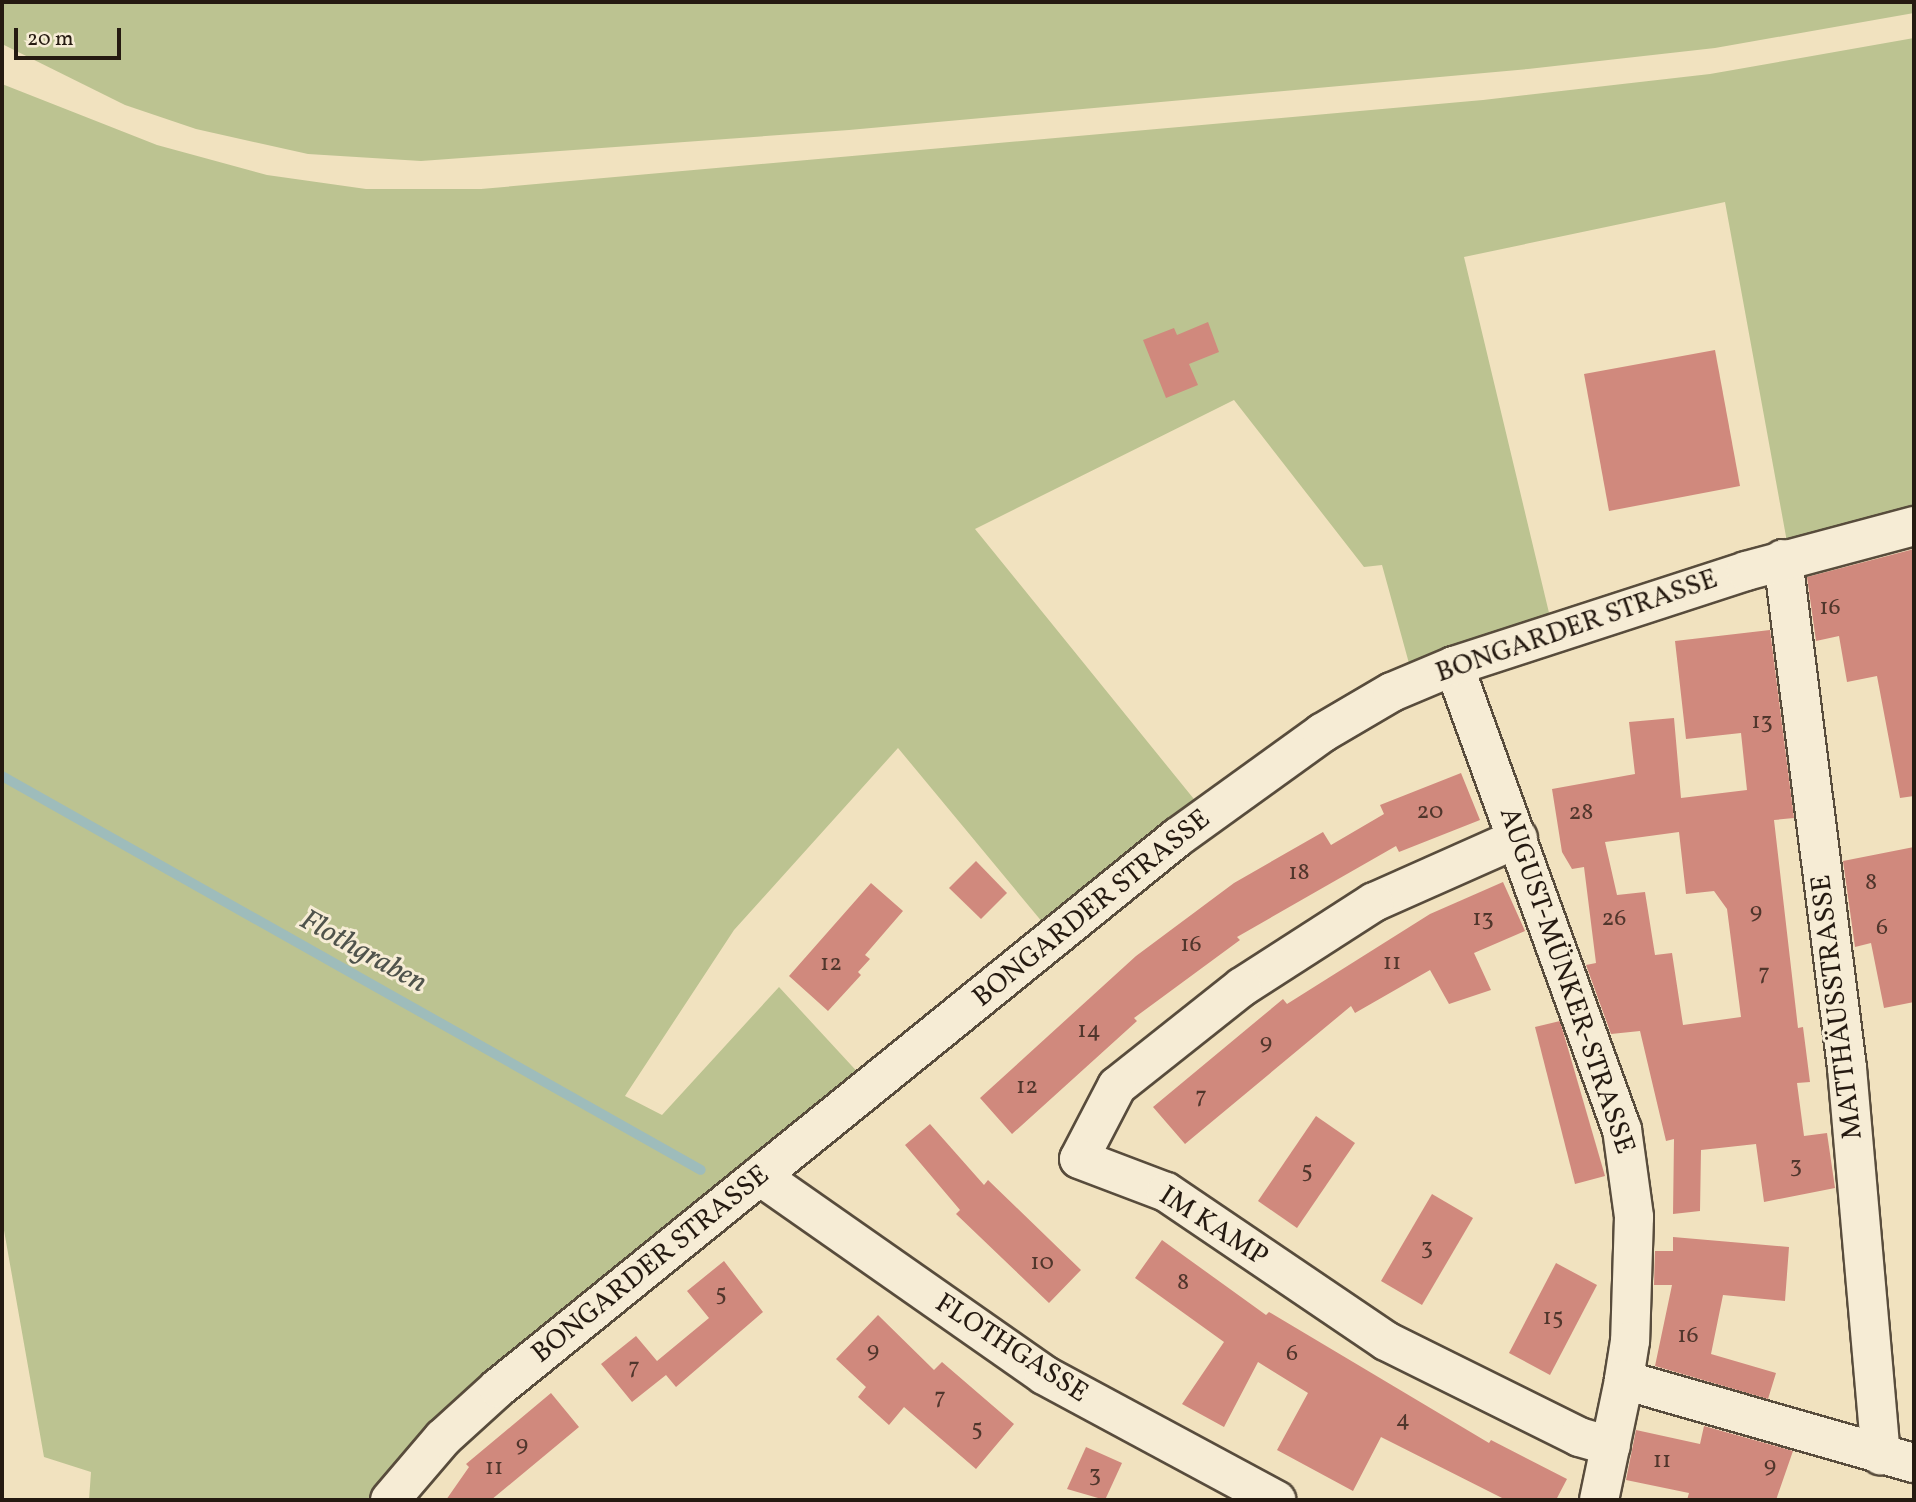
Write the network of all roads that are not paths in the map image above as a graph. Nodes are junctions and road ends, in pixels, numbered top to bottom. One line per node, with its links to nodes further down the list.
1 (1914, 526): 2 (street, BONGARDER STRASSE)
2 (1783, 559): 3 (street, BONGARDER STRASSE); 8 (street, MATTHÄUSSTRASSE)
3 (1454, 666): 4 (street, AUGUST-MÜNKER-STRASSE); 5 (street, BONGARDER STRASSE)
4 (1518, 838): 6 (street, AUGUST-MÜNKER-STRASSE); 7 (street, IM KAMP)
5 (760, 1176): 9 (street, BONGARDER STRASSE); 10 (street, FLOTHGASSE)
6 (1624, 1380): 7 (street); 8 (street)
7 (1611, 1446): 11 (street)
8 (1898, 1460)
9 (390, 1500)
10 (1276, 1500)
11 (1599, 1500)

